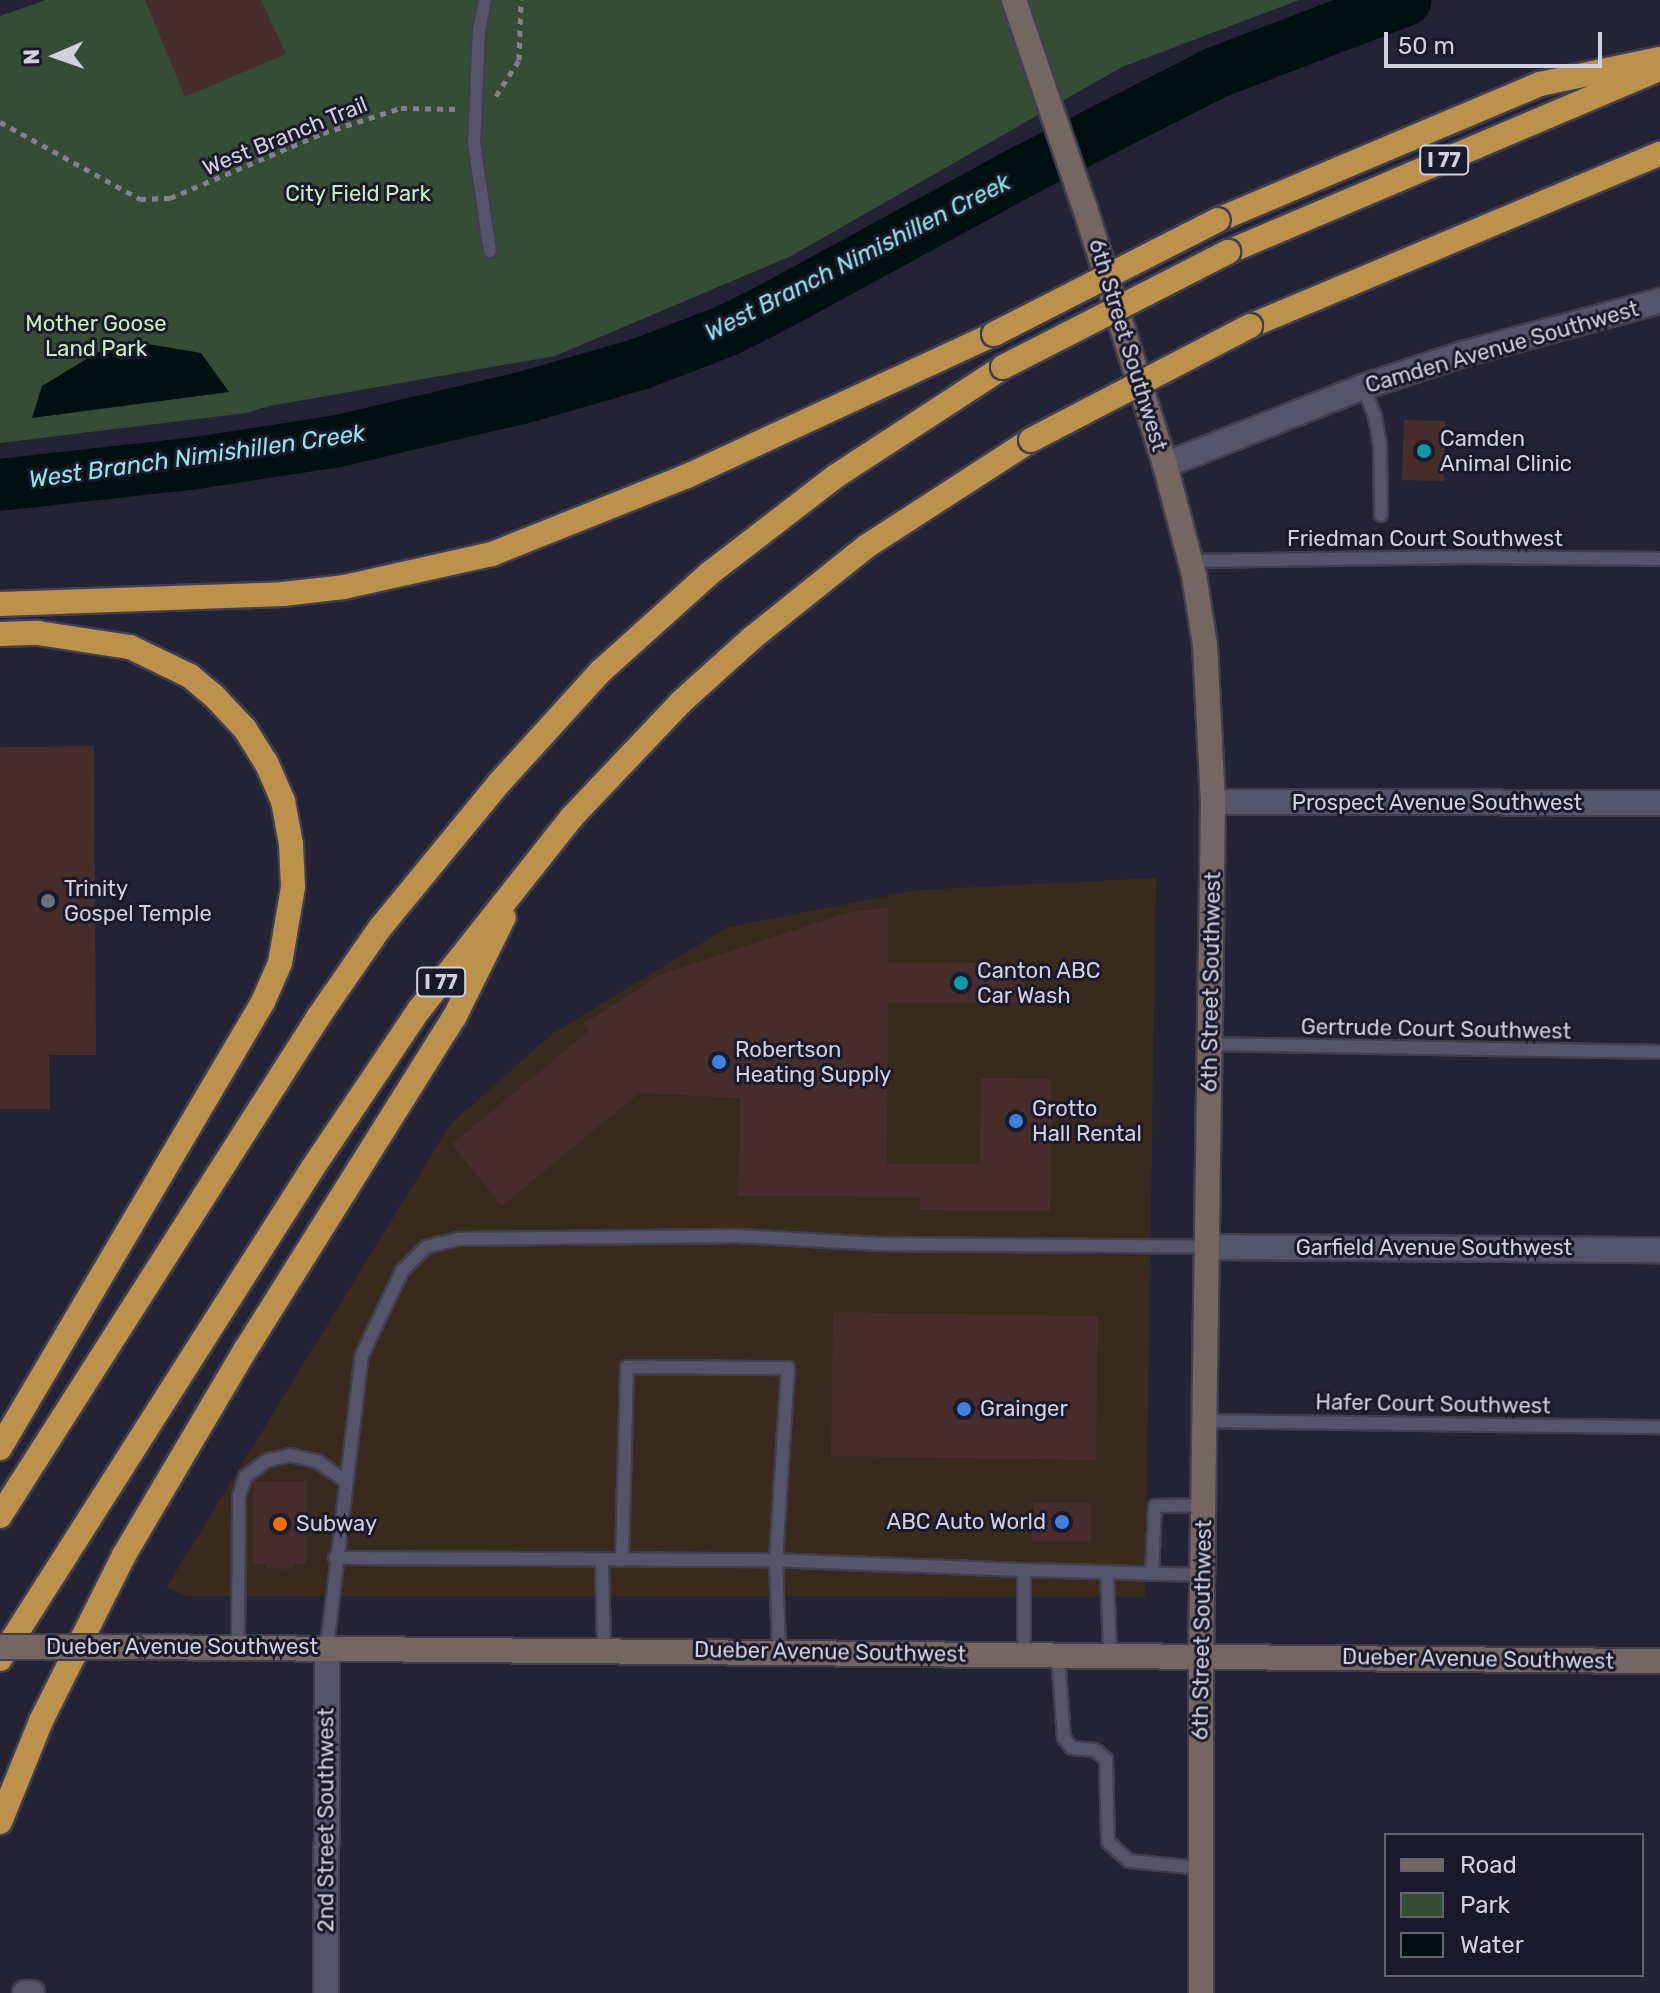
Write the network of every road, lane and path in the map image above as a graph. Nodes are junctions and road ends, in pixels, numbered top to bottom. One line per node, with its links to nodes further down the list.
1 (485, 0): 6 (lane)
2 (521, 0): 6 (path)
3 (1014, 0): 12 (street, 6th Street Southwest)
4 (1660, 59): 16 (highway, bridge)
5 (1660, 69): 30 (highway, I 77, bridge)
6 (475, 108): 7 (path, West Branch Trail); 9 (lane)
7 (0, 122)
8 (1660, 154): 20 (highway, I 77, bridge)
9 (490, 251)
10 (1660, 301): 11 (street, Camden Avenue Southwest)
11 (1363, 387): 12 (street, Camden Avenue Southwest); 13 (lane)
12 (1165, 465): 15 (street, 6th Street Southwest)
13 (1381, 515)
14 (1660, 559): 15 (lane, Friedman Court Southwest)
15 (1190, 561): 18 (street, 6th Street Southwest)
16 (0, 604)
17 (0, 634): 27 (highway)
18 (1213, 802): 19 (street, Prospect Avenue Southwest); 21 (street, 6th Street Southwest)
19 (1660, 803)
20 (526, 873): 48 (highway, I 77); 50 (highway)
21 (1210, 1044): 22 (lane, Gertrude Court Southwest); 23 (street, 6th Street Southwest)
22 (1660, 1052)
23 (1208, 1247): 24 (street, Garfield Avenue Southwest); 25 (street, 6th Street Southwest); 28 (lane)
24 (1660, 1250)
25 (1206, 1421): 26 (lane, Hafer Court Southwest); 29 (street, 6th Street Southwest)
26 (1660, 1427)
27 (0, 1448)
28 (346, 1481): 31 (lane); 40 (lane)
29 (1204, 1505): 37 (lane); 38 (street, 6th Street Southwest)
30 (0, 1516)
31 (335, 1558): 32 (lane); 41 (lane)
32 (602, 1560): 33 (lane); 42 (lane)
33 (622, 1560): 34 (lane); 34 (lane)
34 (776, 1561): 35 (lane); 43 (lane)
35 (1024, 1570): 36 (lane); 44 (lane)
36 (1107, 1572): 37 (lane); 46 (lane)
37 (1152, 1574): 38 (lane)
38 (1203, 1575): 47 (street, 6th Street Southwest)
39 (0, 1647): 40 (street, Dueber Avenue Southwest, bridge)
40 (238, 1647): 41 (street, Dueber Avenue Southwest)
41 (327, 1647): 42 (street, Dueber Avenue Southwest); 54 (street, 2nd Street Southwest)
42 (604, 1649): 43 (street, Dueber Avenue Southwest)
43 (779, 1651): 44 (street, Dueber Avenue Southwest)
44 (1024, 1654): 45 (street, Dueber Avenue Southwest)
45 (1058, 1655): 46 (street, Dueber Avenue Southwest); 51 (lane)
46 (1110, 1655): 47 (street, Dueber Avenue Southwest)
47 (1201, 1657): 49 (street, Dueber Avenue Southwest); 51 (street, 6th Street Southwest)
48 (0, 1659)
49 (1660, 1661)
50 (0, 1822)
51 (1201, 1868): 55 (street, 6th Street Southwest)
52 (25, 1993): 53 (street)
53 (32, 1993)
54 (326, 1993)
55 (1201, 1993)

